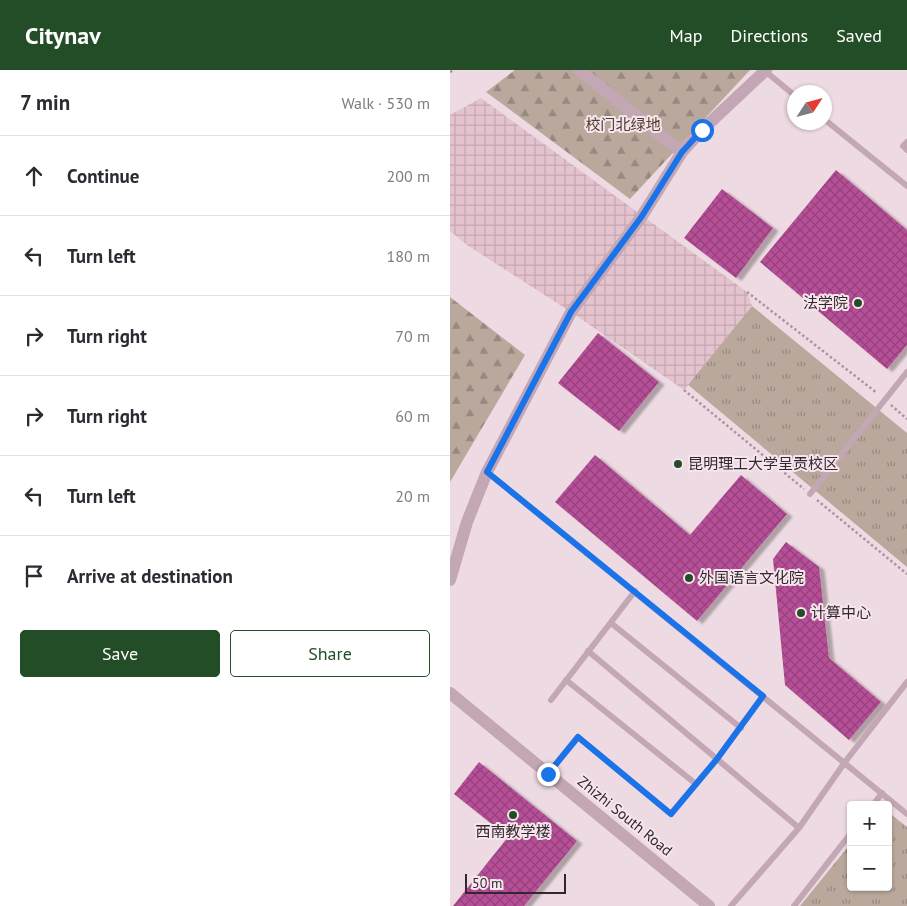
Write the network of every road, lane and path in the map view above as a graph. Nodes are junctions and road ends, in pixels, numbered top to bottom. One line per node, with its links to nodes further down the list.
1 (454, 70): 4 (path)
2 (579, 70): 9 (street)
3 (766, 70): 5 (lane); 9 (street)
4 (450, 72)
5 (787, 89)
6 (832, 125): 10 (lane)
7 (907, 142): 8 (lane)
8 (907, 150)
9 (682, 152): 16 (street)
10 (907, 186)
11 (747, 292): 14 (path)
12 (907, 372): 14 (lane)
13 (684, 390): 17 (path)
14 (884, 399): 15 (path); 17 (lane)
15 (907, 419)
16 (487, 472): 19 (street); 20 (lane)
17 (810, 494): 18 (path)
18 (907, 574)
19 (450, 580)
20 (635, 591): 21 (lane); 26 (lane)
21 (611, 623): 22 (lane); 28 (lane)
22 (588, 652): 23 (lane); 29 (lane)
23 (566, 680): 27 (lane); 32 (lane)
24 (907, 682): 30 (lane)
25 (450, 693): 31 (street, Zhizhi South Road)
26 (763, 696): 28 (lane); 30 (lane)
27 (551, 700)
28 (741, 728): 29 (lane)
29 (717, 759): 32 (lane); 36 (lane)
30 (845, 762): 33 (lane); 36 (lane)
31 (548, 774): 32 (lane); 38 (street, Zhizhi South Road)
32 (696, 784)
33 (882, 793): 34 (lane); 35 (lane)
34 (876, 801)
35 (907, 814)
36 (800, 828): 39 (lane)
37 (847, 838): 40 (lane)
38 (709, 906)
39 (731, 906)
40 (794, 906)

